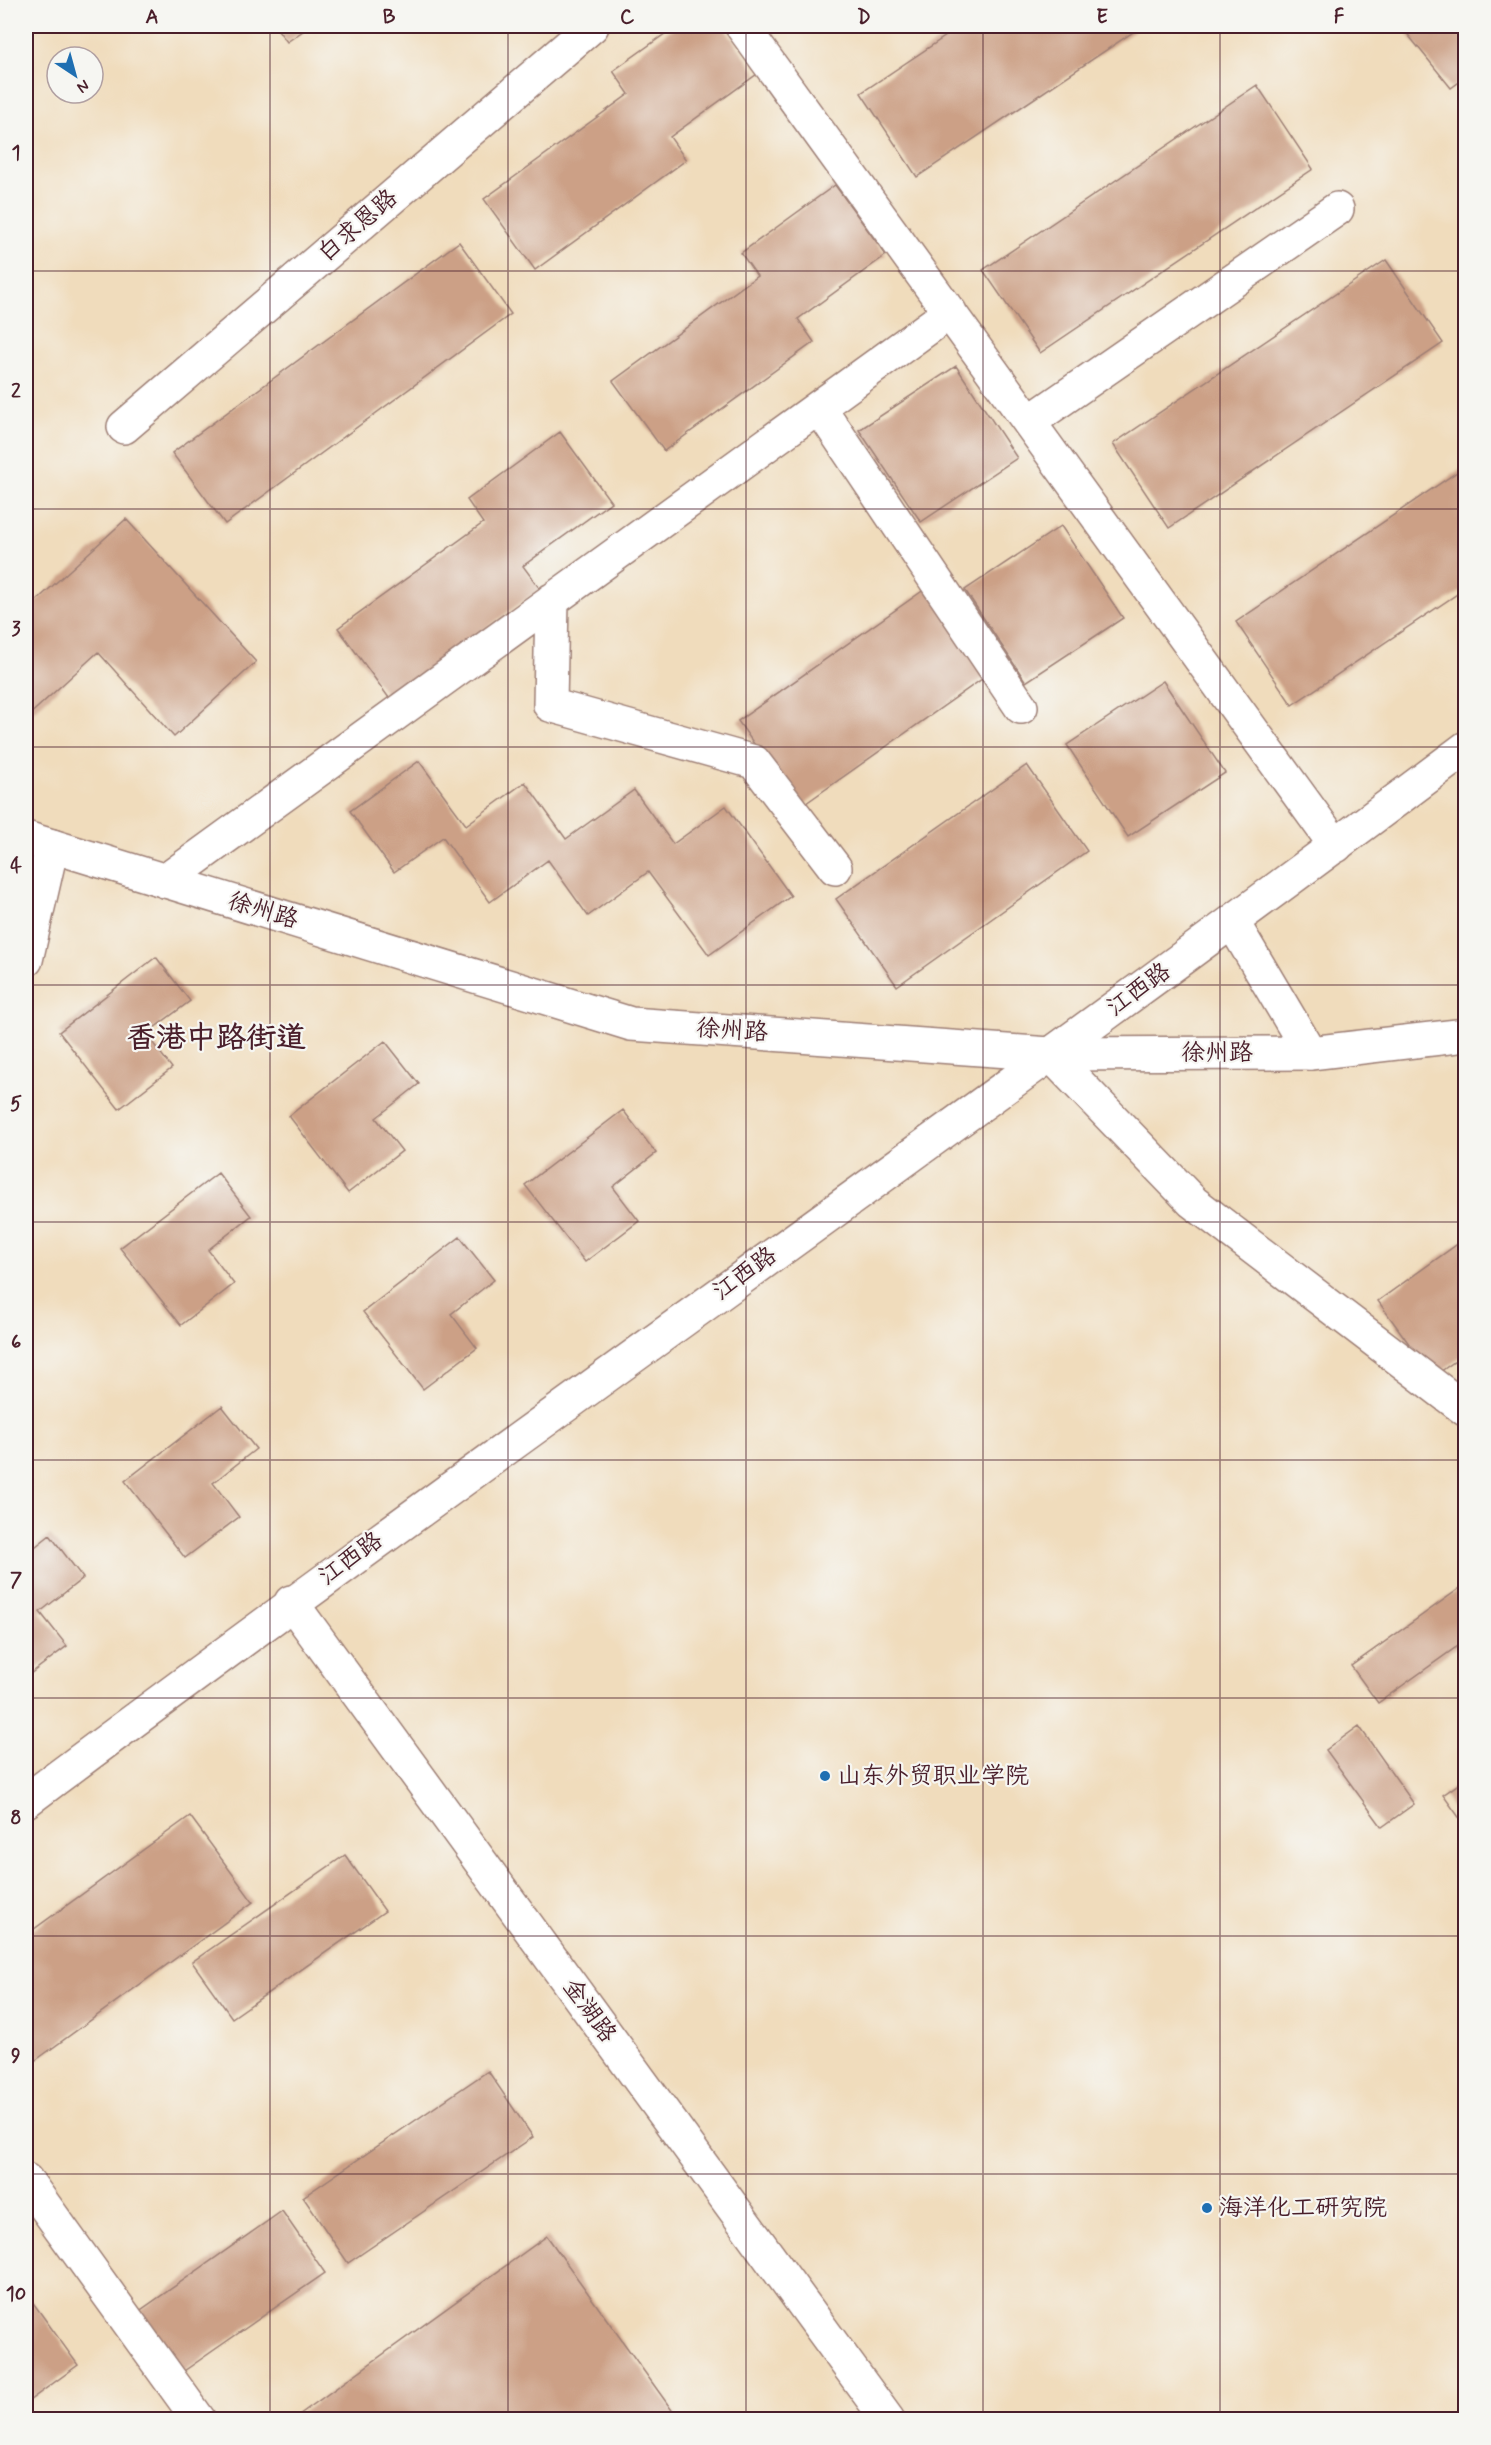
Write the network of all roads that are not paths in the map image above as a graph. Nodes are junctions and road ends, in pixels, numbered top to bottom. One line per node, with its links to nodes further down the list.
1 (592, 26): 7 (street, 白求恩路)
2 (742, 26): 4 (street)
3 (1336, 209): 6 (street)
4 (950, 312): 5 (street); 6 (street)
5 (819, 406): 8 (street); 9 (street)
6 (1029, 422): 12 (street)
7 (124, 427)
8 (552, 600): 13 (street); 14 (street)
9 (1021, 707)
10 (1466, 748): 12 (street, 江西路)
11 (39, 842): 14 (street, 徐州路); 16 (street)
12 (1336, 846): 15 (street, 江西路)
13 (835, 868)
14 (165, 881): 19 (street, 徐州路)
15 (1233, 923): 18 (street); 19 (street, 江西路)
16 (26, 960)
17 (1466, 1035): 18 (street, 徐州路)
18 (1310, 1053): 19 (street, 徐州路)
19 (1050, 1054): 20 (street); 21 (street, 江西路)
20 (1466, 1410)
21 (291, 1602): 22 (street, 江西路); 25 (street, 金湖路)
22 (26, 1801)
23 (26, 2180): 24 (street)
24 (199, 2420)
25 (888, 2420)

